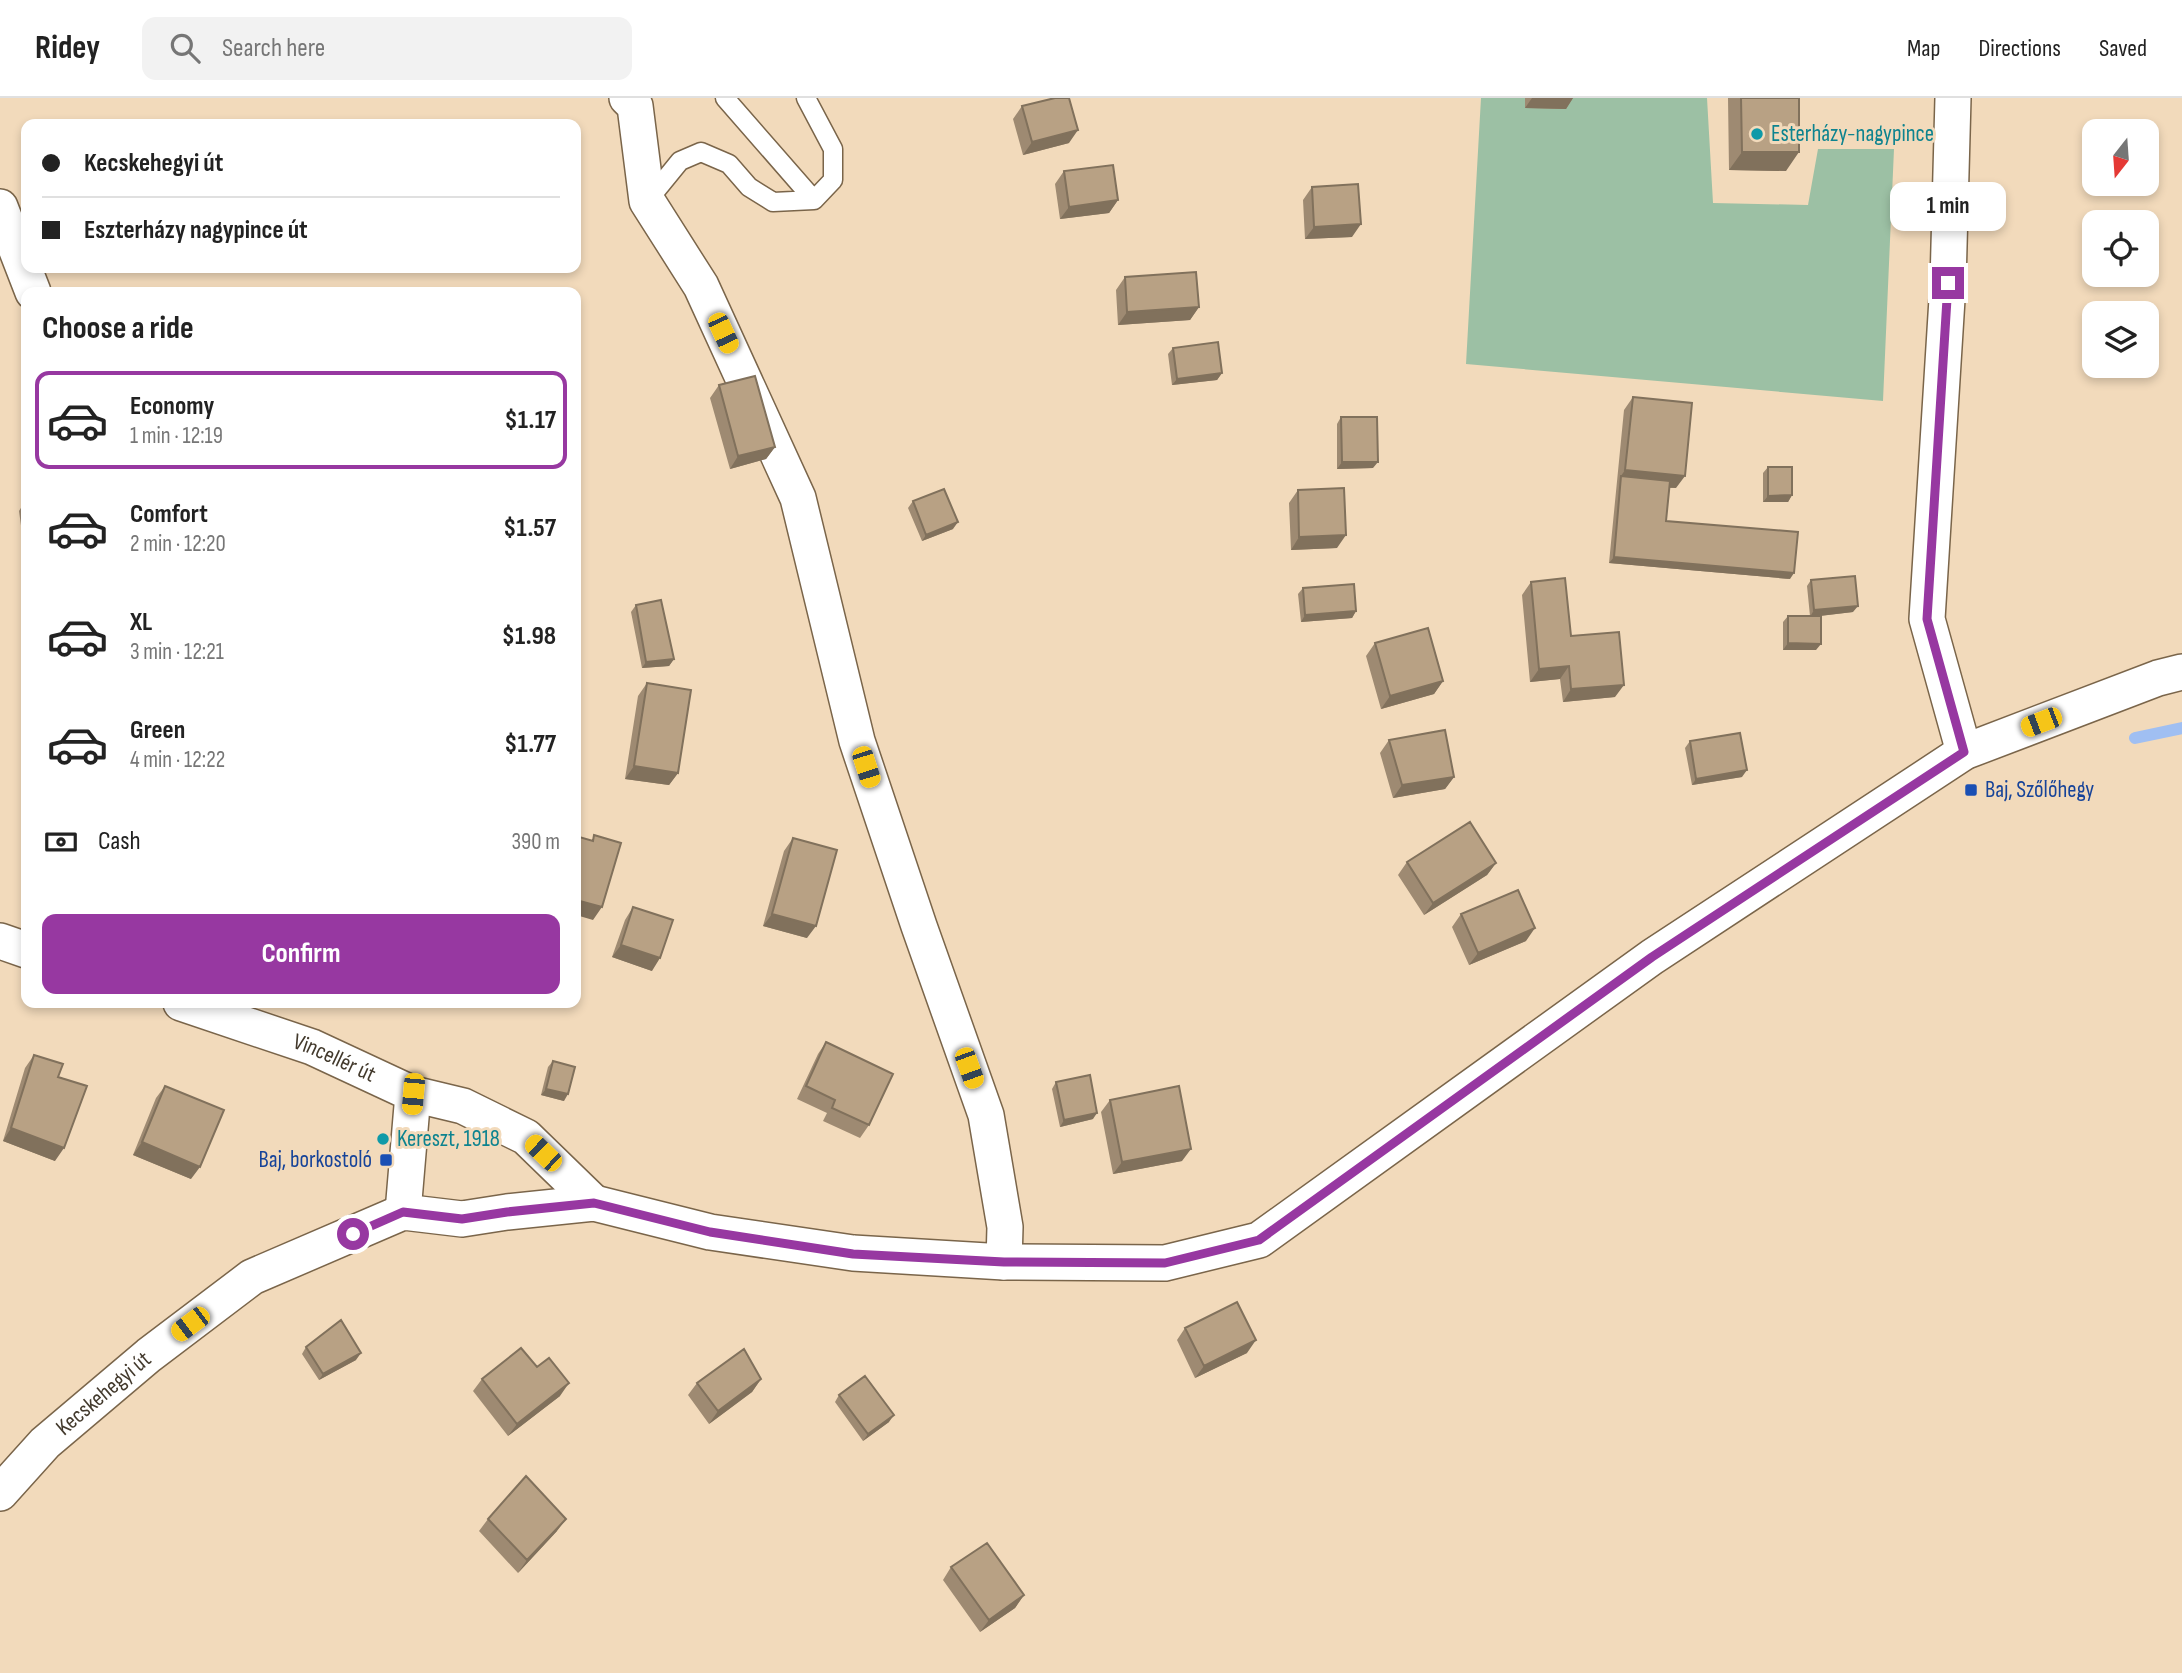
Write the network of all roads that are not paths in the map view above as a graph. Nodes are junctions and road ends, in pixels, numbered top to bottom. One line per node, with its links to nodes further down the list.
1 (627, 98): 6 (street)
2 (725, 98): 5 (lane)
3 (806, 98): 5 (lane)
4 (1953, 98): 10 (street)
5 (814, 200): 6 (lane)
6 (647, 201): 17 (street)
7 (0, 207): 8 (street)
8 (21, 261)
9 (2182, 672): 10 (street)
10 (1964, 752): 17 (street)
11 (0, 941): 12 (street)
12 (21, 948)
13 (196, 1008): 14 (street, Vincellér út)
14 (413, 1094): 15 (street, Vincellér út); 16 (street)
15 (594, 1203): 16 (street); 17 (street)
16 (403, 1212): 18 (street, Kecskehegyi út)
17 (1004, 1262)
18 (0, 1493)

